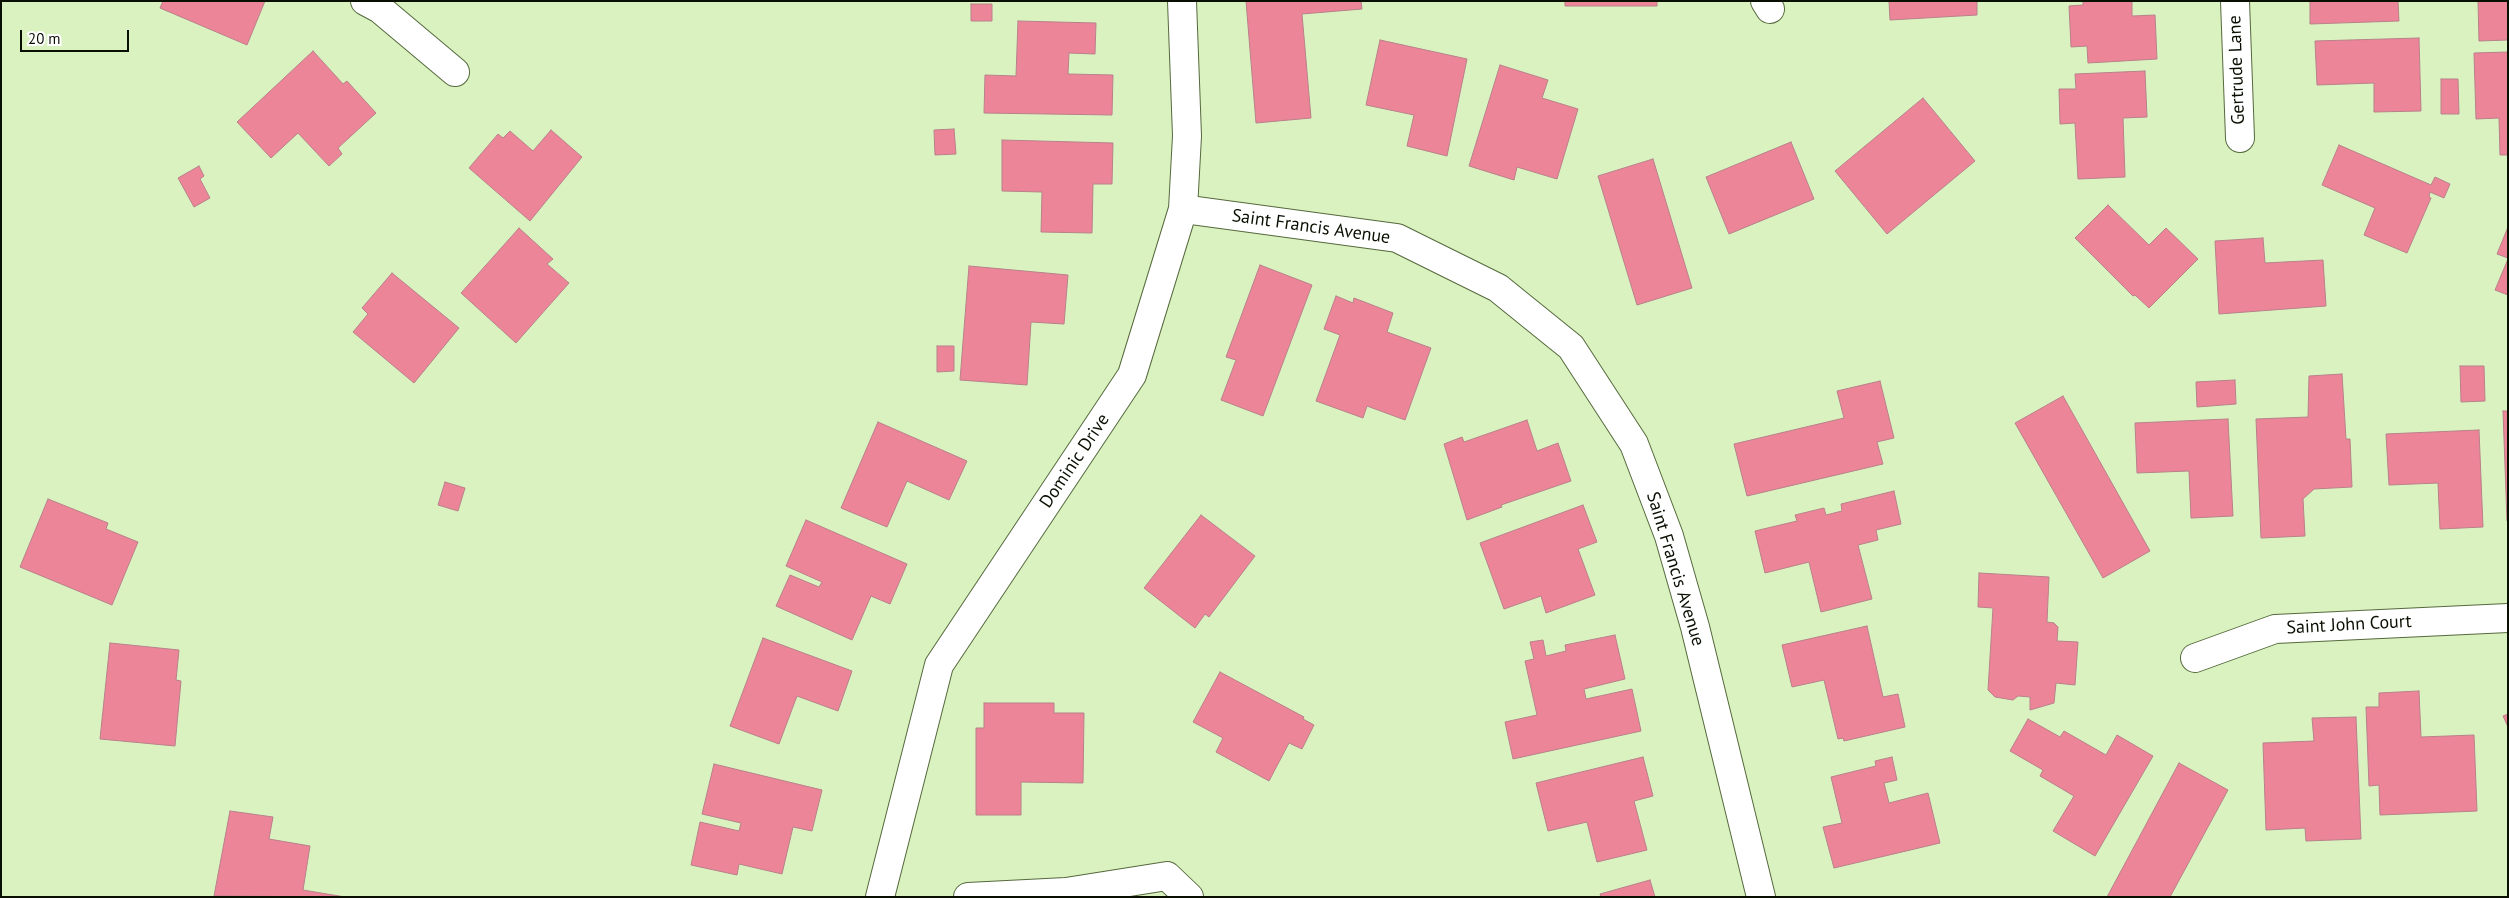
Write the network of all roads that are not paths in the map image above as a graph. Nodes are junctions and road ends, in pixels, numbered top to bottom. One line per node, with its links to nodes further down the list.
1 (365, 1): 4 (street)
2 (1182, 1): 6 (street, Dominic Drive)
3 (2235, 1): 5 (street, Gertrude Lane)
4 (455, 72)
5 (2240, 138)
6 (1183, 209): 9 (street, Dominic Drive); 12 (street, Saint Francis Avenue)
7 (2508, 618): 8 (street, Saint John Court)
8 (2195, 658)
9 (880, 897)
10 (968, 897): 11 (street)
11 (1189, 897)
12 (1761, 897)

